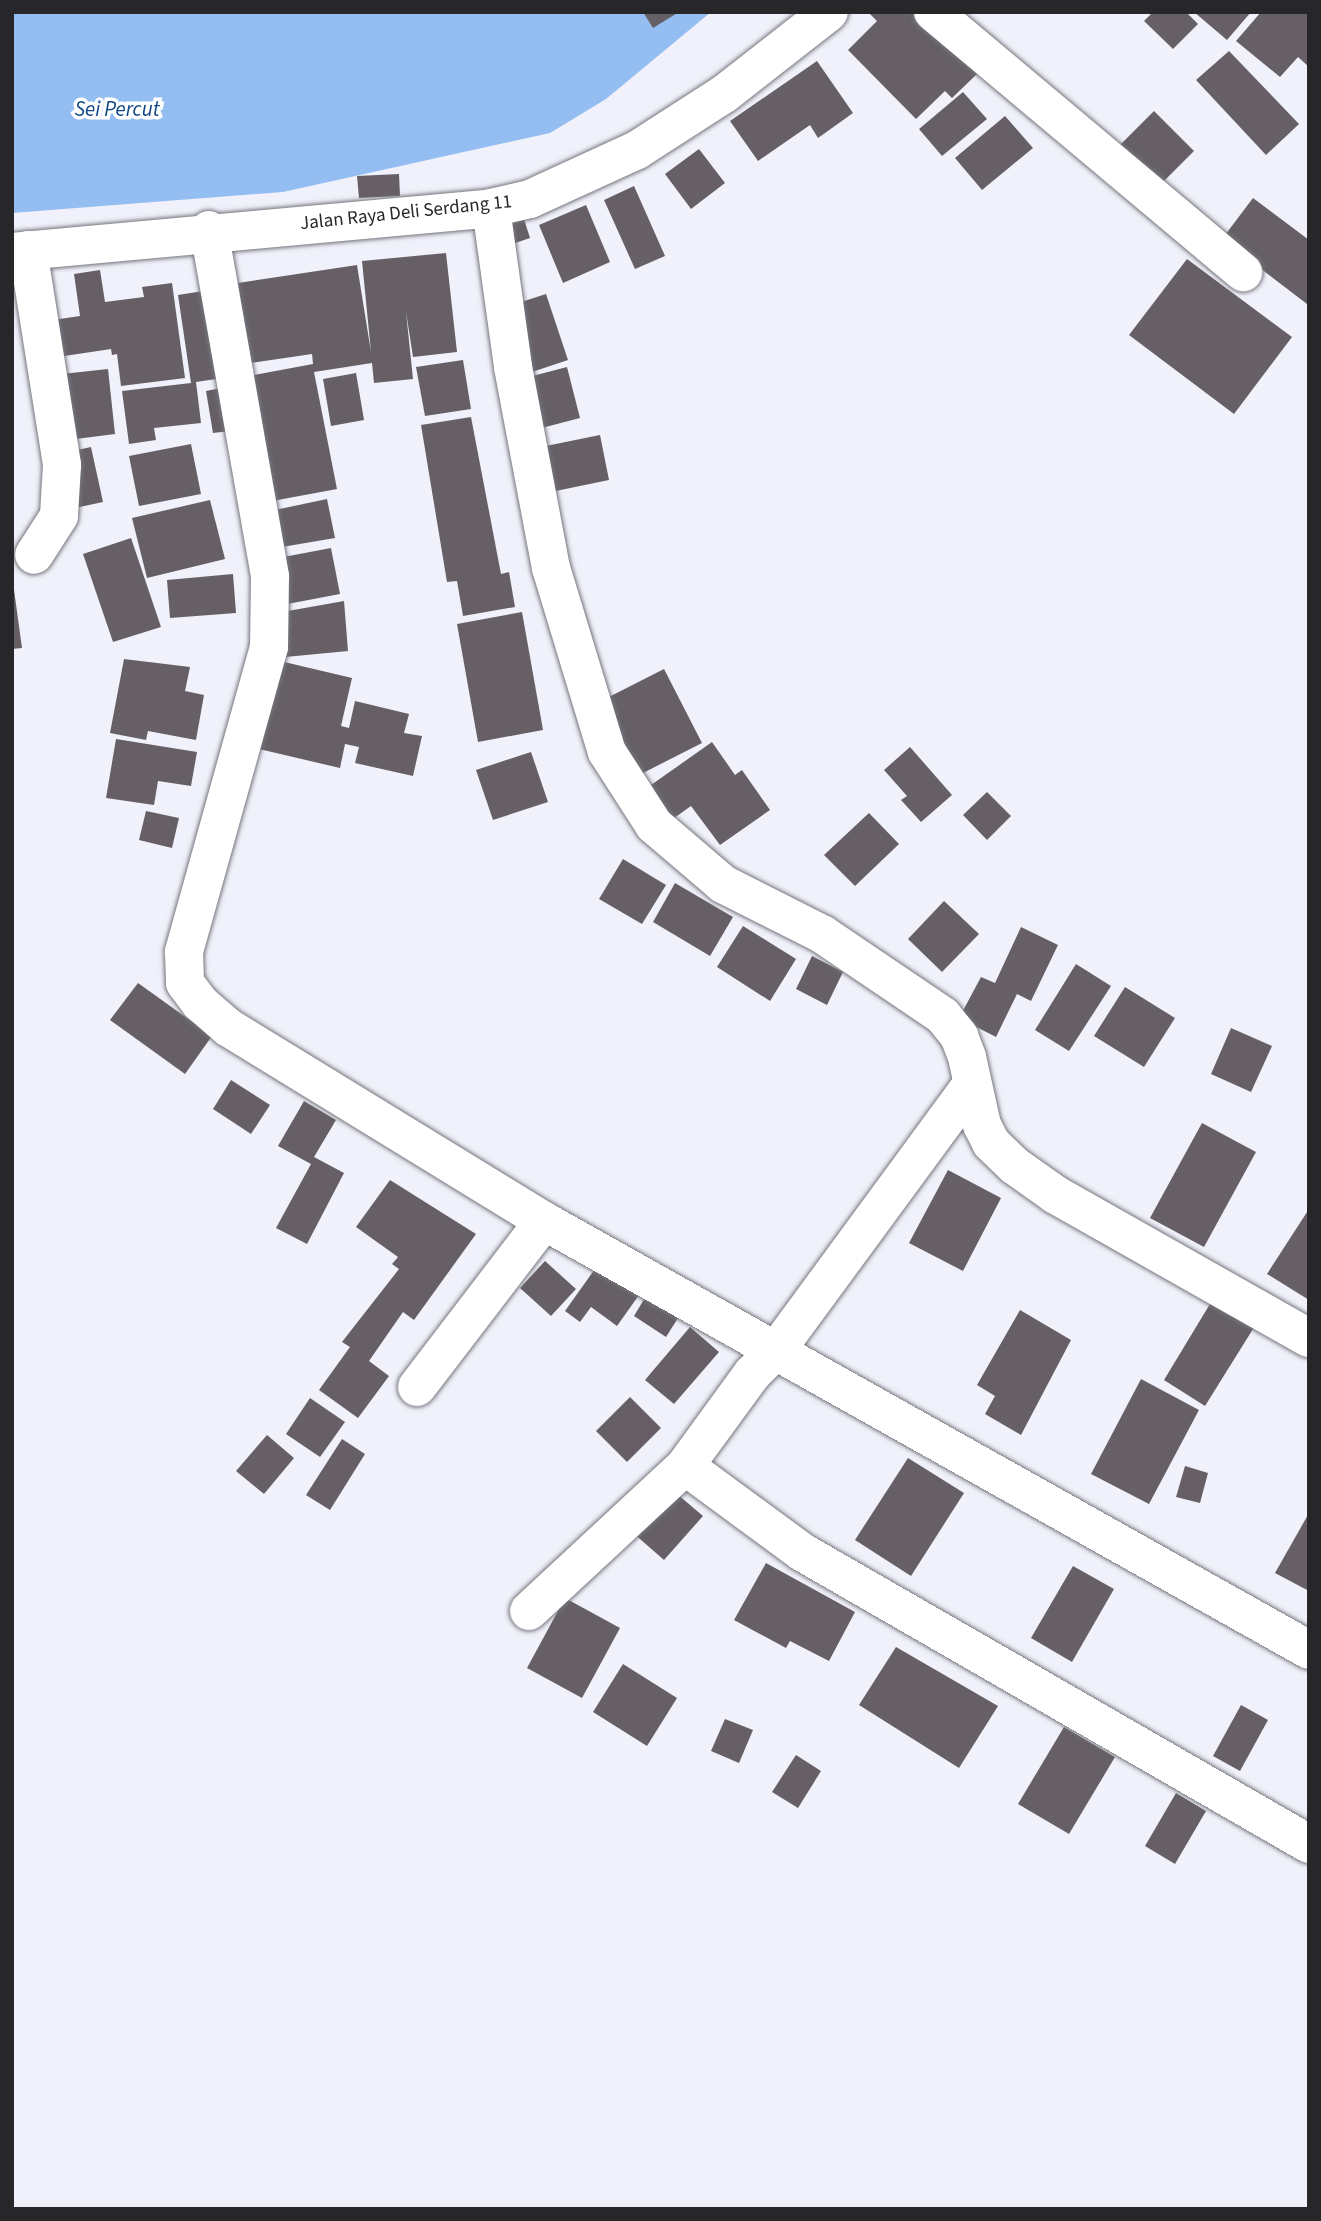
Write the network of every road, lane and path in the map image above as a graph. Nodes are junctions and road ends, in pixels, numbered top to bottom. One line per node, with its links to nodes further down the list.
1 (830, 12): 3 (street, Jalan Raya Deli Serdang 11)
2 (933, 12): 6 (street)
3 (491, 208): 4 (street, Jalan Raya Deli Serdang 11); 8 (street)
4 (209, 230): 5 (street, Jalan Raya Deli Serdang 11); 9 (street)
5 (20, 251): 7 (street)
6 (1243, 272)
7 (34, 555)
8 (972, 1084): 10 (street); 11 (street)
9 (544, 1221): 11 (street); 12 (street)
10 (1309, 1338)
11 (778, 1349): 13 (street); 15 (street)
12 (417, 1387)
13 (685, 1466): 14 (street); 16 (street)
14 (529, 1611)
15 (1309, 1650)
16 (1309, 1844)

